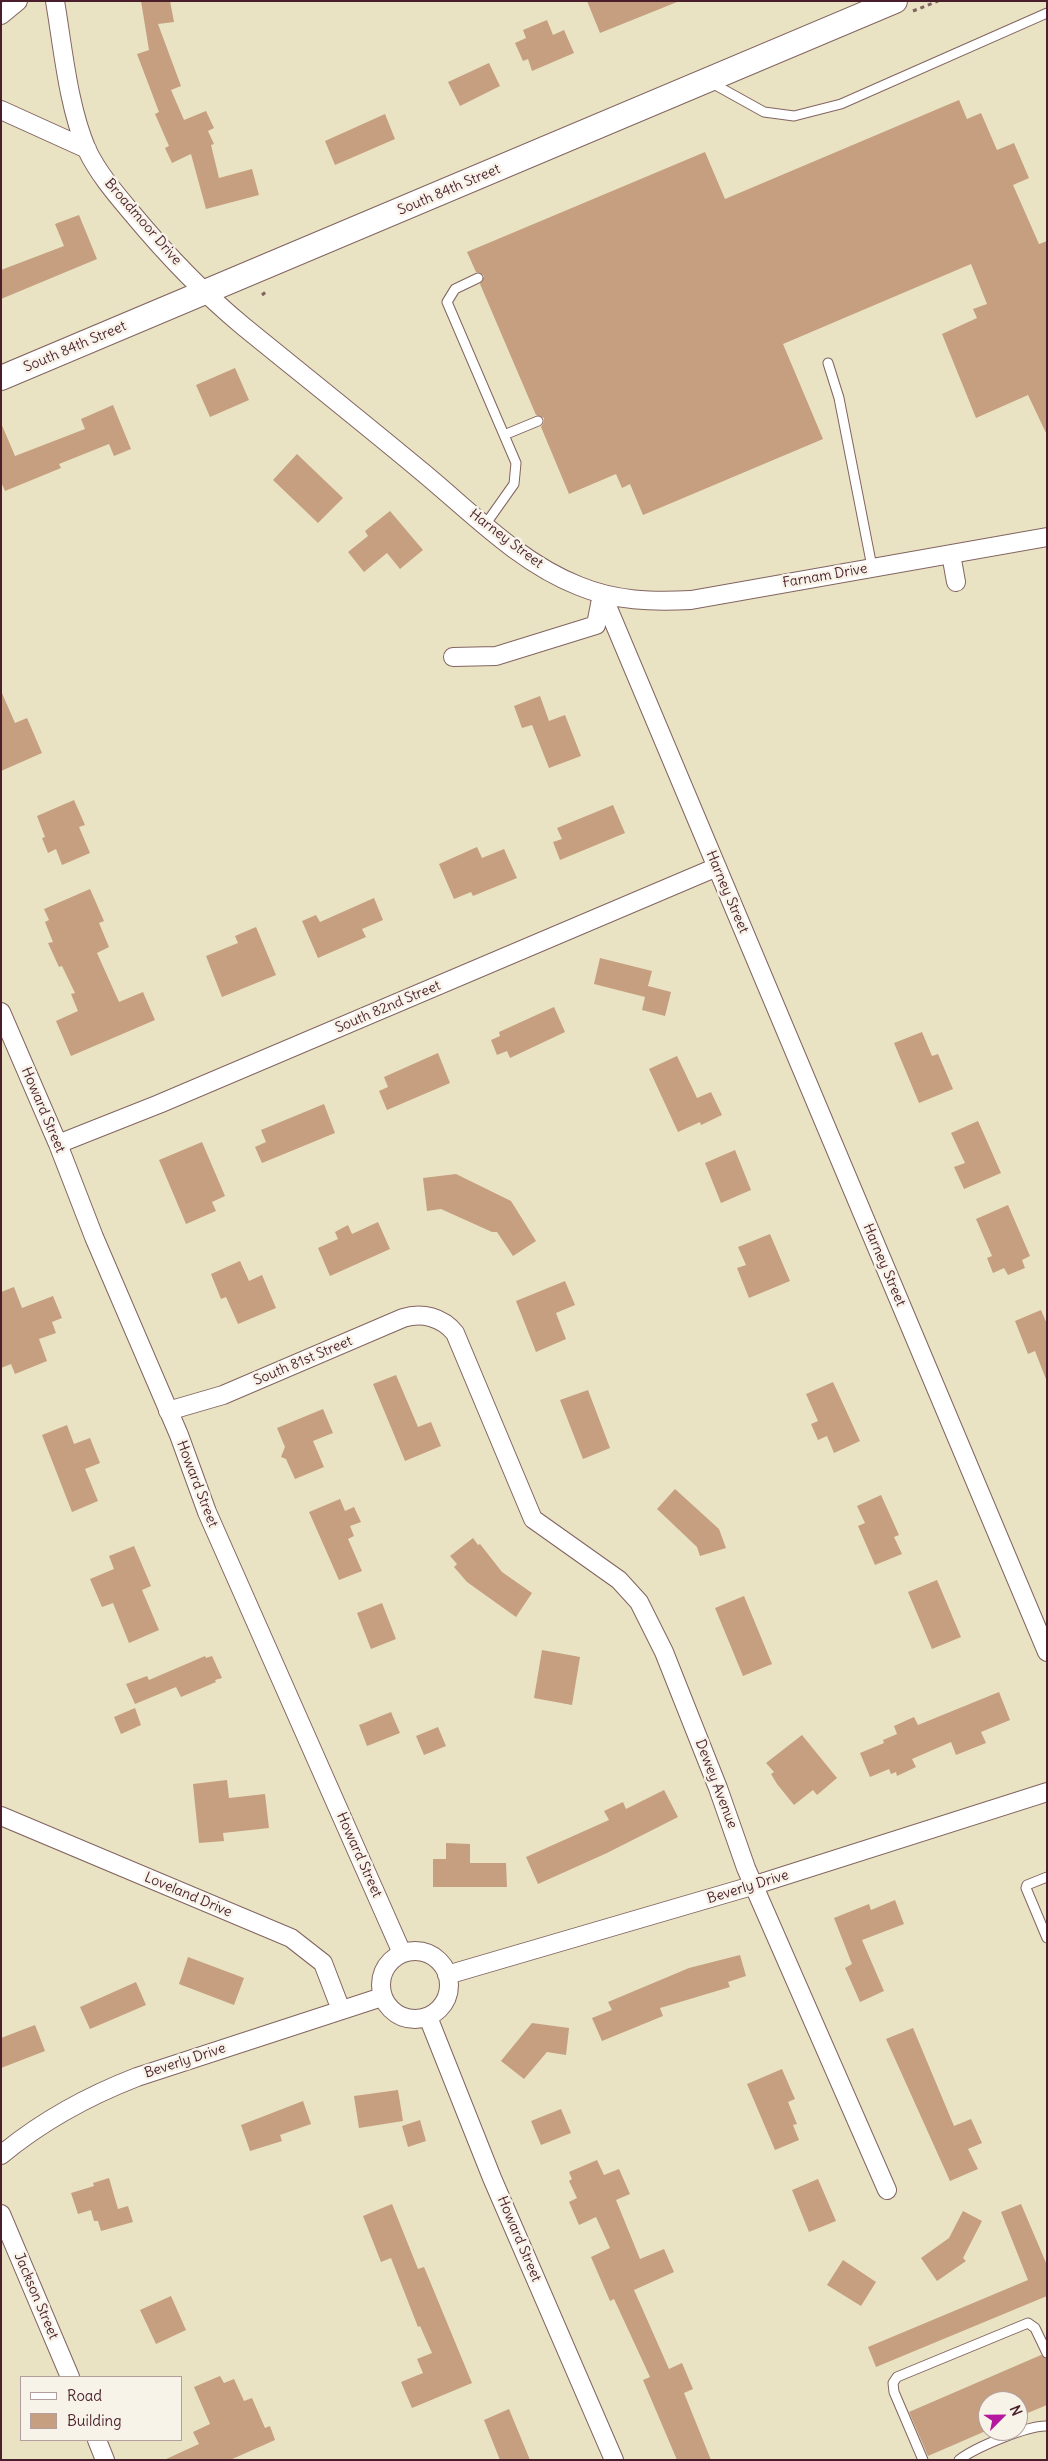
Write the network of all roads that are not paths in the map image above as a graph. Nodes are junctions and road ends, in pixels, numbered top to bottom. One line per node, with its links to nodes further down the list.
1 (18, 1): 5 (street)
2 (55, 1): 8 (street, Broadmoor Drive)
3 (895, 1): 6 (main road, South 84th Street)
4 (1047, 13): 6 (lane)
5 (1, 15)
6 (708, 81): 10 (main road, South 84th Street)
7 (1, 110): 8 (street)
8 (87, 150): 10 (street, Broadmoor Drive)
9 (478, 278): 14 (lane)
10 (205, 292): 12 (main road, South 84th Street); 15 (street, Harney Street)
11 (828, 363): 18 (lane)
12 (1, 378)
13 (538, 420): 14 (lane)
14 (504, 435): 15 (lane)
15 (485, 525): 20 (street, Harney Street)
16 (1047, 537): 17 (street, Farnam Drive)
17 (951, 554): 18 (street, Farnam Drive); 19 (street)
18 (872, 567): 20 (street, Farnam Drive)
19 (956, 582)
20 (602, 594): 21 (street); 22 (street, Harney Street)
21 (453, 657)
22 (717, 867): 24 (street, South 82nd Street); 27 (street, Harney Street)
23 (1, 1012): 24 (street, Howard Street)
24 (58, 1144): 26 (street, Howard Street)
25 (437, 1319): 26 (street, South 81st Street); 31 (street, Dewey Avenue)
26 (168, 1411): 33 (street, Howard Street)
27 (1047, 1652)
28 (1047, 1792): 31 (street, Beverly Drive)
29 (1, 1816): 36 (street, Loveland Drive)
30 (1047, 1878): 32 (lane)
31 (755, 1885): 34 (street, Beverly Drive); 39 (street, Dewey Avenue)
32 (1047, 1938)
33 (402, 1953): 34 (street); 35 (street)
34 (447, 1975): 37 (street)
35 (382, 1997): 36 (street, Beverly Drive); 37 (street)
36 (341, 2010): 38 (street, Beverly Drive)
37 (428, 2017): 46 (street, Howard Street)
38 (1, 2156)
39 (888, 2190)
40 (1, 2214): 42 (street, Jackson Street)
41 (1047, 2353): 47 (lane)
42 (70, 2376)
43 (1047, 2426): 48 (lane)
44 (97, 2441): 45 (street)
45 (105, 2460)
46 (614, 2460)
47 (923, 2460)
48 (958, 2460)

